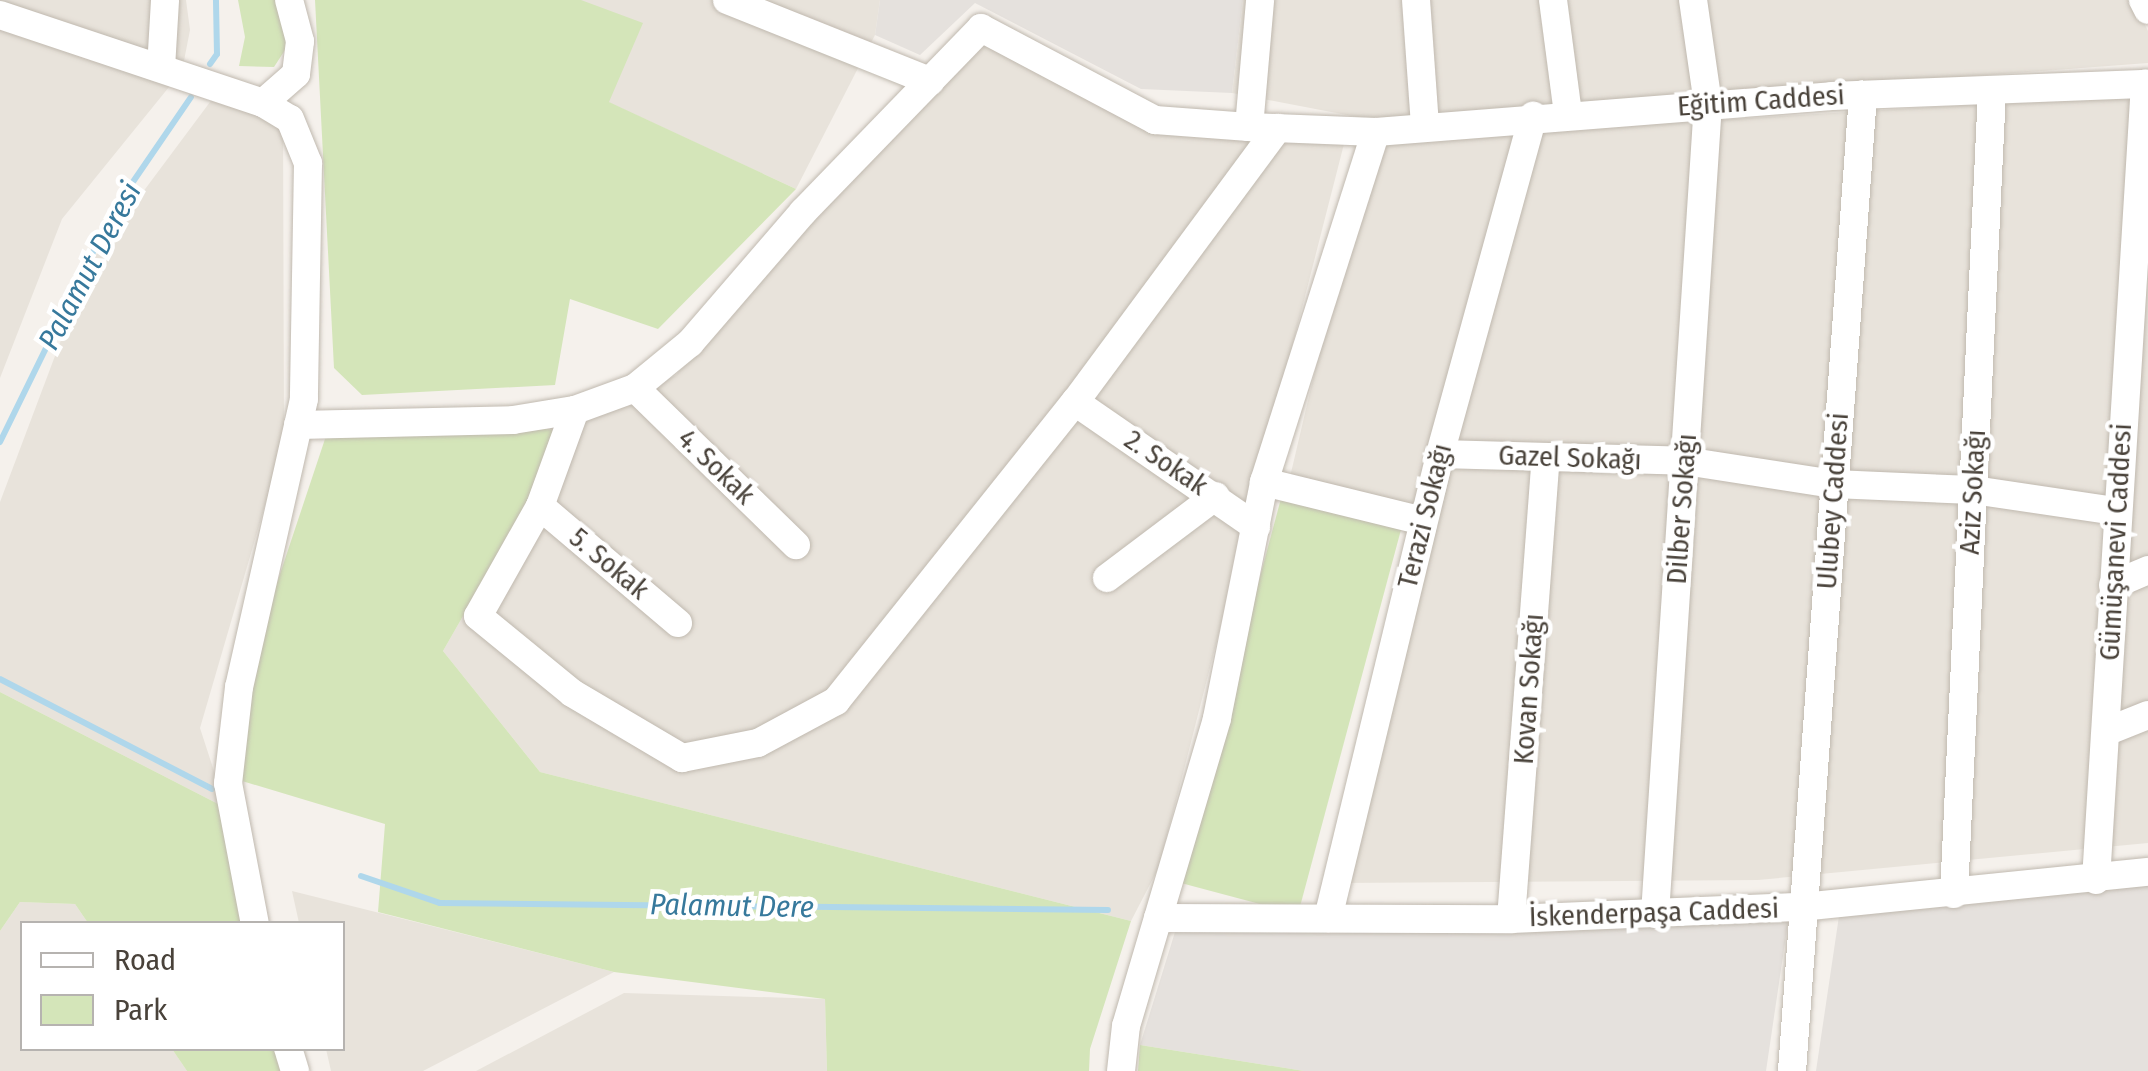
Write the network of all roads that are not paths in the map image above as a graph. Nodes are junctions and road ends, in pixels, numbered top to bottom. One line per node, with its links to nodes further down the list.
1 (164, 0): 11 (street)
2 (289, 0): 16 (street)
3 (727, 0): 12 (street)
4 (1260, 0): 21 (street)
5 (1416, 0): 20 (street)
6 (1553, 0): 18 (street)
7 (1693, 0): 17 (street, Dilber Sokağı)
8 (2142, 0): 9 (street)
9 (2148, 10)
10 (0, 16): 11 (street)
11 (161, 68): 16 (street)
12 (930, 80): 21 (street, Eğitim Caddesi); 24 (street)
13 (2146, 84): 14 (street, Eğitim Caddesi); 27 (street, Gümüşanevi Caddesi)
14 (1992, 90): 15 (street, Eğitim Caddesi); 34 (street, Aziz Sokağı)
15 (1864, 95): 17 (street, Eğitim Caddesi); 33 (street, Ulubey Caddesi)
16 (264, 103): 28 (street)
17 (1708, 104): 18 (street, Eğitim Caddesi); 31 (street, Dilber Sokağı)
18 (1568, 114): 19 (street, Eğitim Caddesi)
19 (1533, 116): 20 (street, Eğitim Caddesi); 29 (street, Terazi Sokağı)
20 (1424, 126): 23 (street, Eğitim Caddesi)
21 (1249, 127): 22 (street, Eğitim Caddesi)
22 (1278, 128): 23 (street, Eğitim Caddesi); 25 (street)
23 (1376, 132): 32 (street)
24 (635, 388): 26 (street); 40 (street, 4. Sokak)
25 (1074, 402): 35 (street, 2. Sokak); 36 (street)
26 (575, 410): 28 (street); 36 (street)
27 (2135, 416): 37 (street, Gümüşanevi Caddesi)
28 (298, 425): 55 (street)
29 (1440, 454): 30 (street, Gazel Sokağı); 38 (street, Terazi Sokağı)
30 (1546, 458): 31 (street, Gazel Sokağı); 54 (street, Kovan Sokağı)
31 (1685, 461): 33 (street, Gazel Sokağı); 51 (street, Dilber Sokağı)
32 (1264, 482): 38 (street); 39 (street)
33 (1834, 484): 34 (street, Gazel Sokağı); 50 (street, Ulubey Caddesi)
34 (1974, 490): 37 (street, Gazel Sokağı); 49 (street, Aziz Sokağı)
35 (1216, 496): 39 (street, 2. Sokak); 42 (street)
36 (540, 506): 44 (street, 5. Sokak)
37 (2116, 511): 43 (street, Gümüşanevi Caddesi)
38 (1423, 521): 53 (street, Terazi Sokağı)
39 (1256, 527): 52 (street)
40 (796, 545)
41 (2148, 570): 43 (street)
42 (1107, 578)
43 (2114, 585): 46 (street, Gümüşanevi Caddesi)
44 (678, 623)
45 (2148, 715): 46 (street)
46 (2108, 731): 48 (street, Gümüşanevi Caddesi)
47 (2148, 872): 48 (street, İskenderpaşa Caddesi)
48 (2096, 880): 49 (street, İskenderpaşa Caddesi)
49 (1954, 894): 50 (street, İskenderpaşa Caddesi)
50 (1802, 908): 51 (street, İskenderpaşa Caddesi); 57 (street, Ulubey Caddesi)
51 (1655, 914): 54 (street, İskenderpaşa Caddesi)
52 (1158, 918): 53 (street, İskenderpaşa Caddesi); 56 (street)
53 (1328, 918): 54 (street, İskenderpaşa Caddesi)
54 (1511, 919)
55 (254, 921)
56 (1121, 1071)
57 (1792, 1071)

